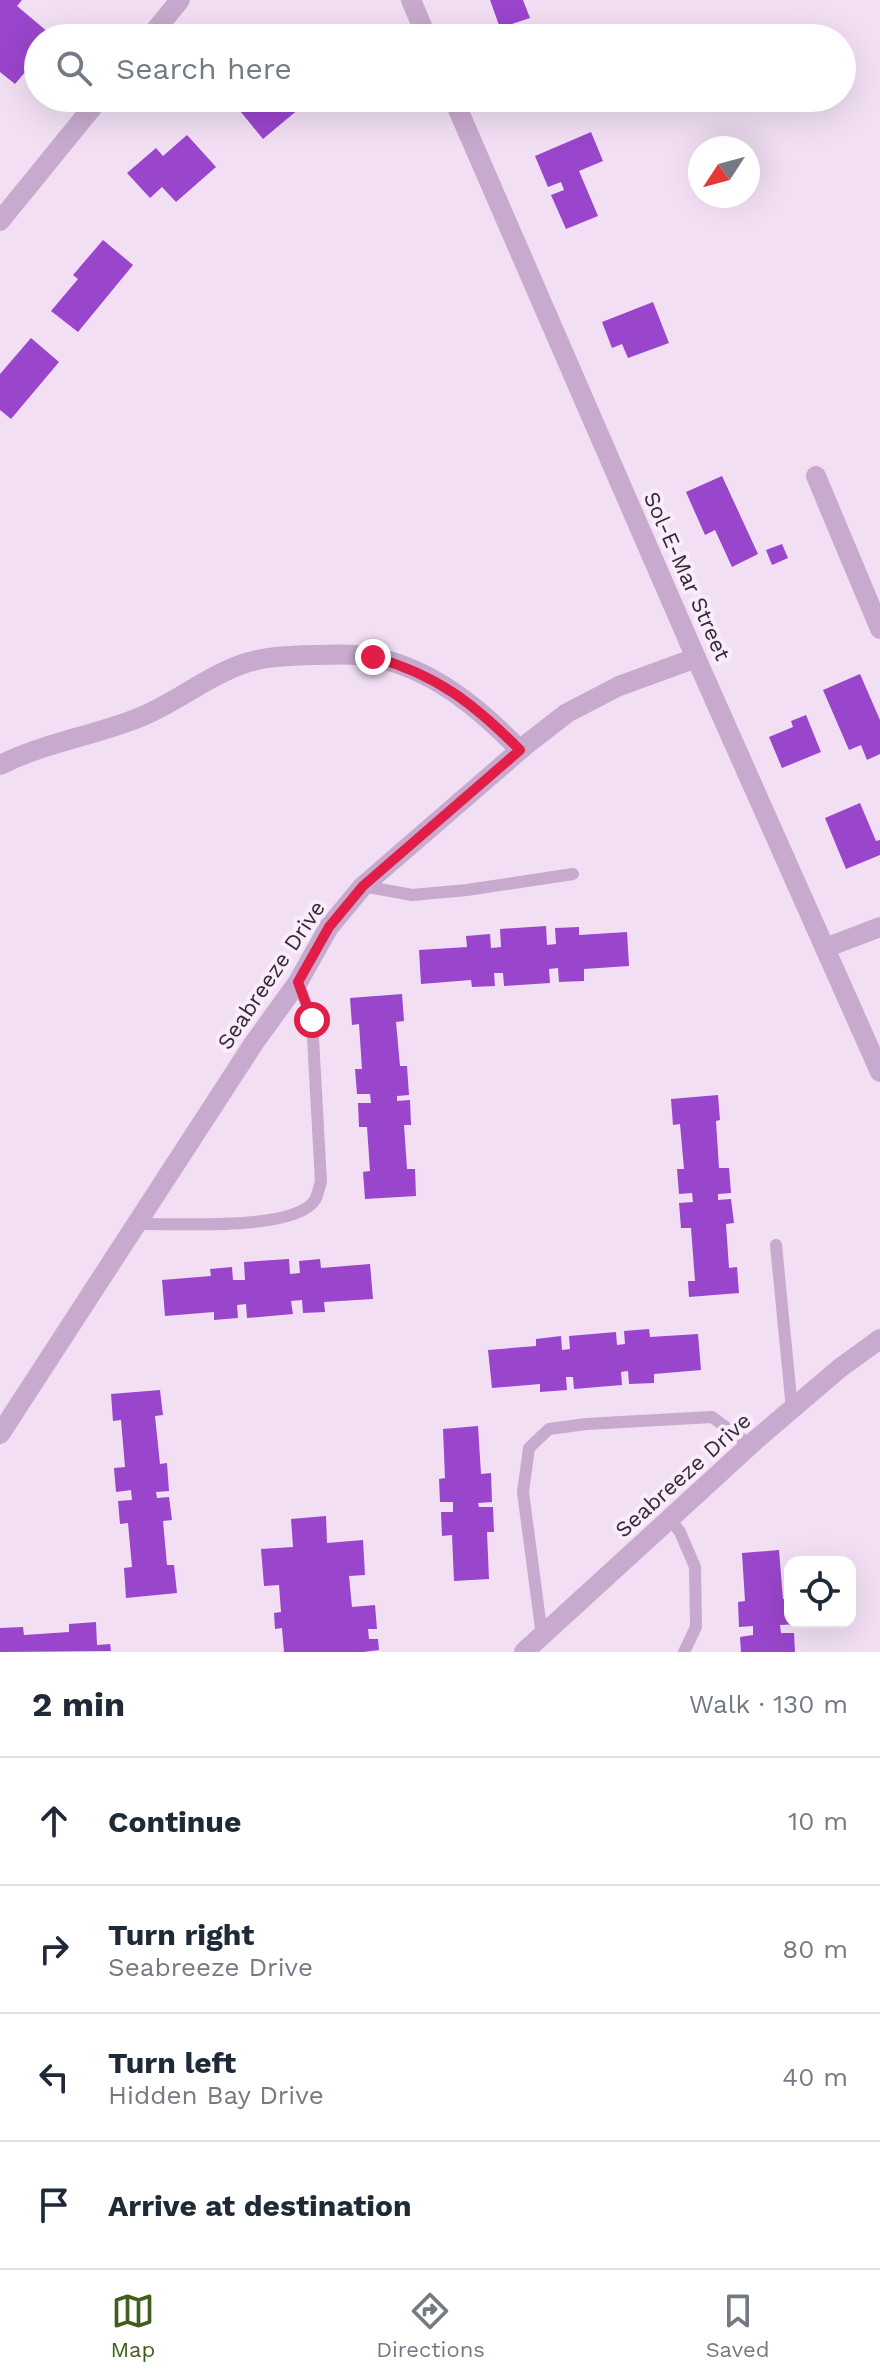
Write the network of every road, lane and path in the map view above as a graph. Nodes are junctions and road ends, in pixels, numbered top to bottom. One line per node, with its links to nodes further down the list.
1 (180, 0): 3 (street)
2 (411, 0): 4 (street)
3 (160, 24)
4 (421, 24)
5 (89, 112): 7 (street)
6 (459, 112): 10 (street, Sol-E-Mar Street)
7 (0, 221)
8 (816, 476): 9 (street)
9 (880, 629)
10 (696, 658): 11 (street, Seabreeze Drive); 16 (street, Sol-E-Mar Street)
11 (520, 750): 12 (street); 14 (street, Seabreeze Drive)
12 (0, 765)
13 (573, 874): 14 (lane)
14 (363, 886): 17 (street, Seabreeze Drive)
15 (880, 927): 16 (street)
16 (825, 948): 18 (street, Sol-E-Mar Street)
17 (298, 982): 19 (street, Seabreeze Drive); 19 (lane)
18 (880, 1072)
19 (137, 1224): 23 (street, Seabreeze Drive)
20 (776, 1245): 22 (lane)
21 (880, 1339): 22 (street, Seabreeze Drive)
22 (792, 1409): 24 (street, Seabreeze Drive)
23 (0, 1434)
24 (750, 1445): 25 (street, Seabreeze Drive); 26 (lane)
25 (670, 1519): 26 (street, Seabreeze Drive); 28 (lane)
26 (542, 1636): 27 (street, Seabreeze Drive)
27 (524, 1652)
28 (684, 1652)

